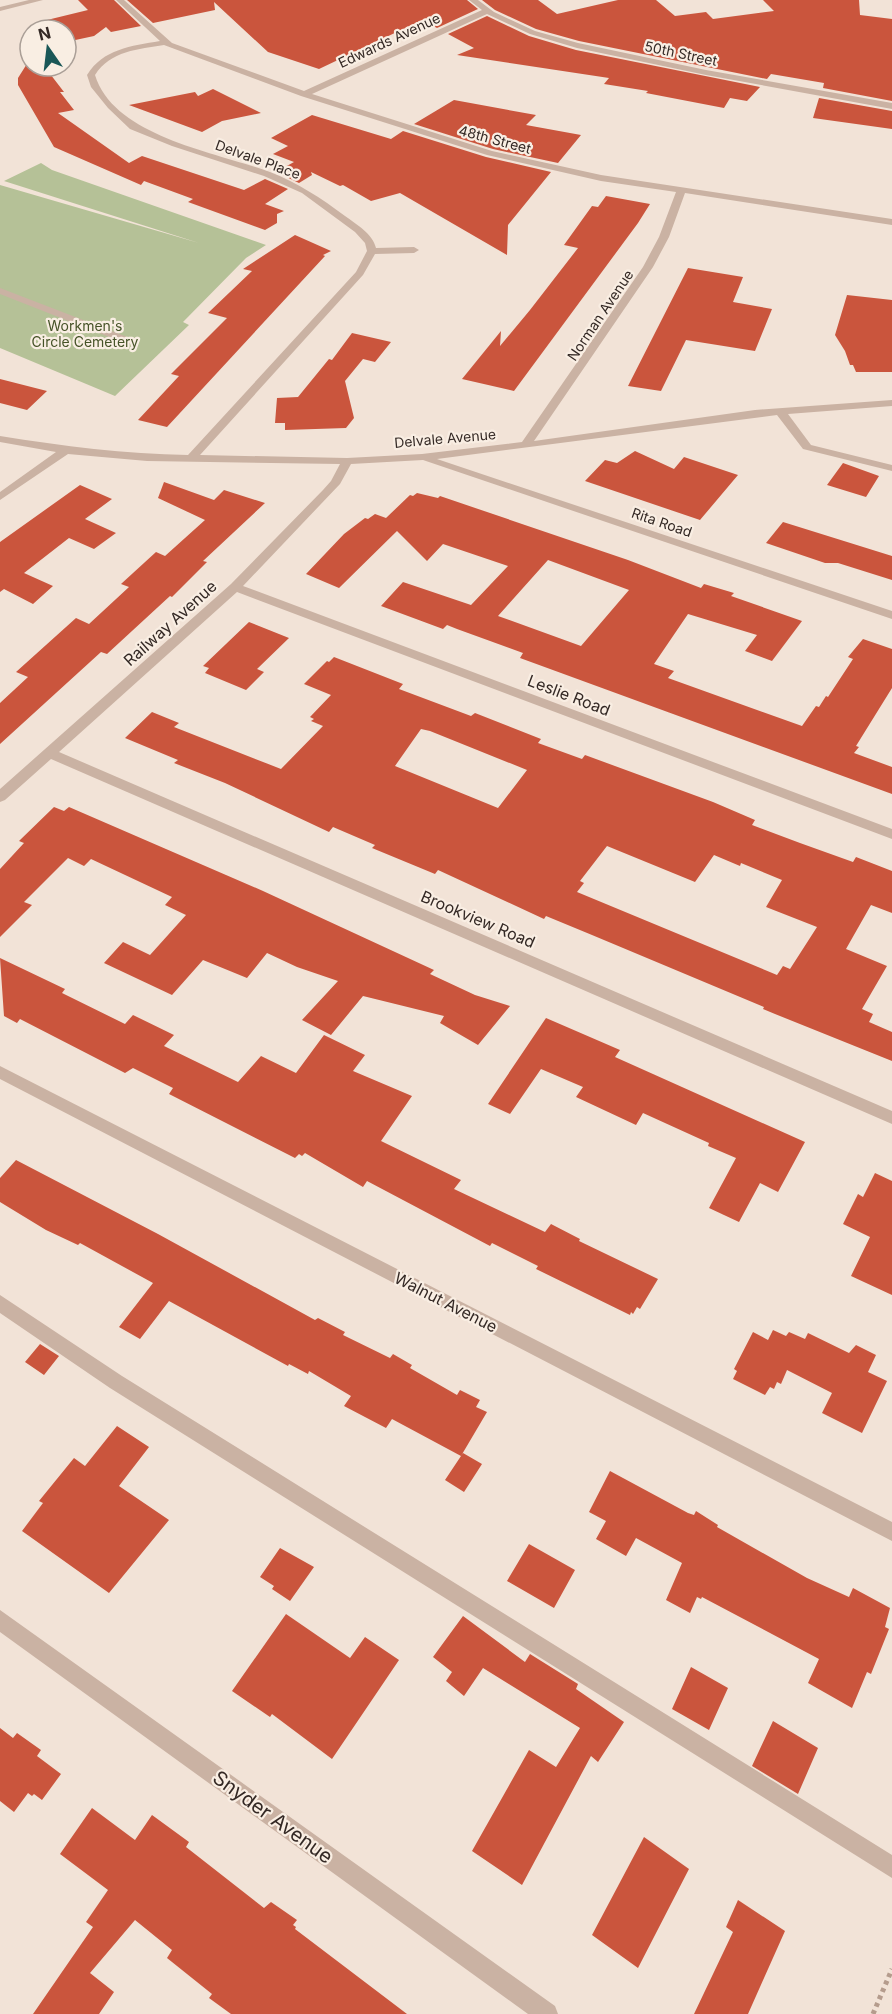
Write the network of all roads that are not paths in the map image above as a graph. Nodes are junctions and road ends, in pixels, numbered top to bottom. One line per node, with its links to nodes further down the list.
1 (39, 0): 4 (street)
2 (120, 0): 6 (street, 48th Street)
3 (473, 0): 5 (street, 50th Street)
4 (0, 9)
5 (486, 10): 7 (street, Edwards Avenue); 8 (street, 50th Street)
6 (166, 42): 7 (street, 48th Street); 12 (street, Delvale Place)
7 (303, 94): 9 (street, 48th Street)
8 (892, 106)
9 (681, 191): 10 (street, 48th Street); 18 (street, Norman Avenue)
10 (892, 222)
11 (414, 250): 12 (street)
12 (372, 251): 21 (street)
13 (0, 291): 14 (street)
14 (131, 342)
15 (892, 403): 16 (street, Delvale Avenue)
16 (780, 411): 18 (street, Delvale Avenue); 23 (street)
17 (0, 439): 19 (street, Delvale Avenue)
18 (525, 445): 20 (street, Delvale Avenue)
19 (66, 450): 21 (street, Delvale Avenue); 24 (street)
20 (422, 457): 22 (street, Delvale Avenue); 26 (street, Rita Road)
21 (191, 459): 22 (street, Delvale Avenue)
22 (347, 461): 25 (street, Railway Avenue)
23 (892, 468)
24 (0, 497)
25 (235, 587): 27 (street, Railway Avenue); 29 (street, Leslie Road)
26 (892, 615)
27 (49, 753): 28 (street, Railway Avenue); 31 (street, Brookview Road)
28 (0, 797)
29 (892, 834)
30 (0, 1072): 33 (street, Walnut Avenue)
31 (892, 1118)
32 (0, 1303): 35 (street)
33 (892, 1532)
34 (0, 1620): 36 (street, Snyder Avenue)
35 (892, 1867)
36 (547, 2014)

